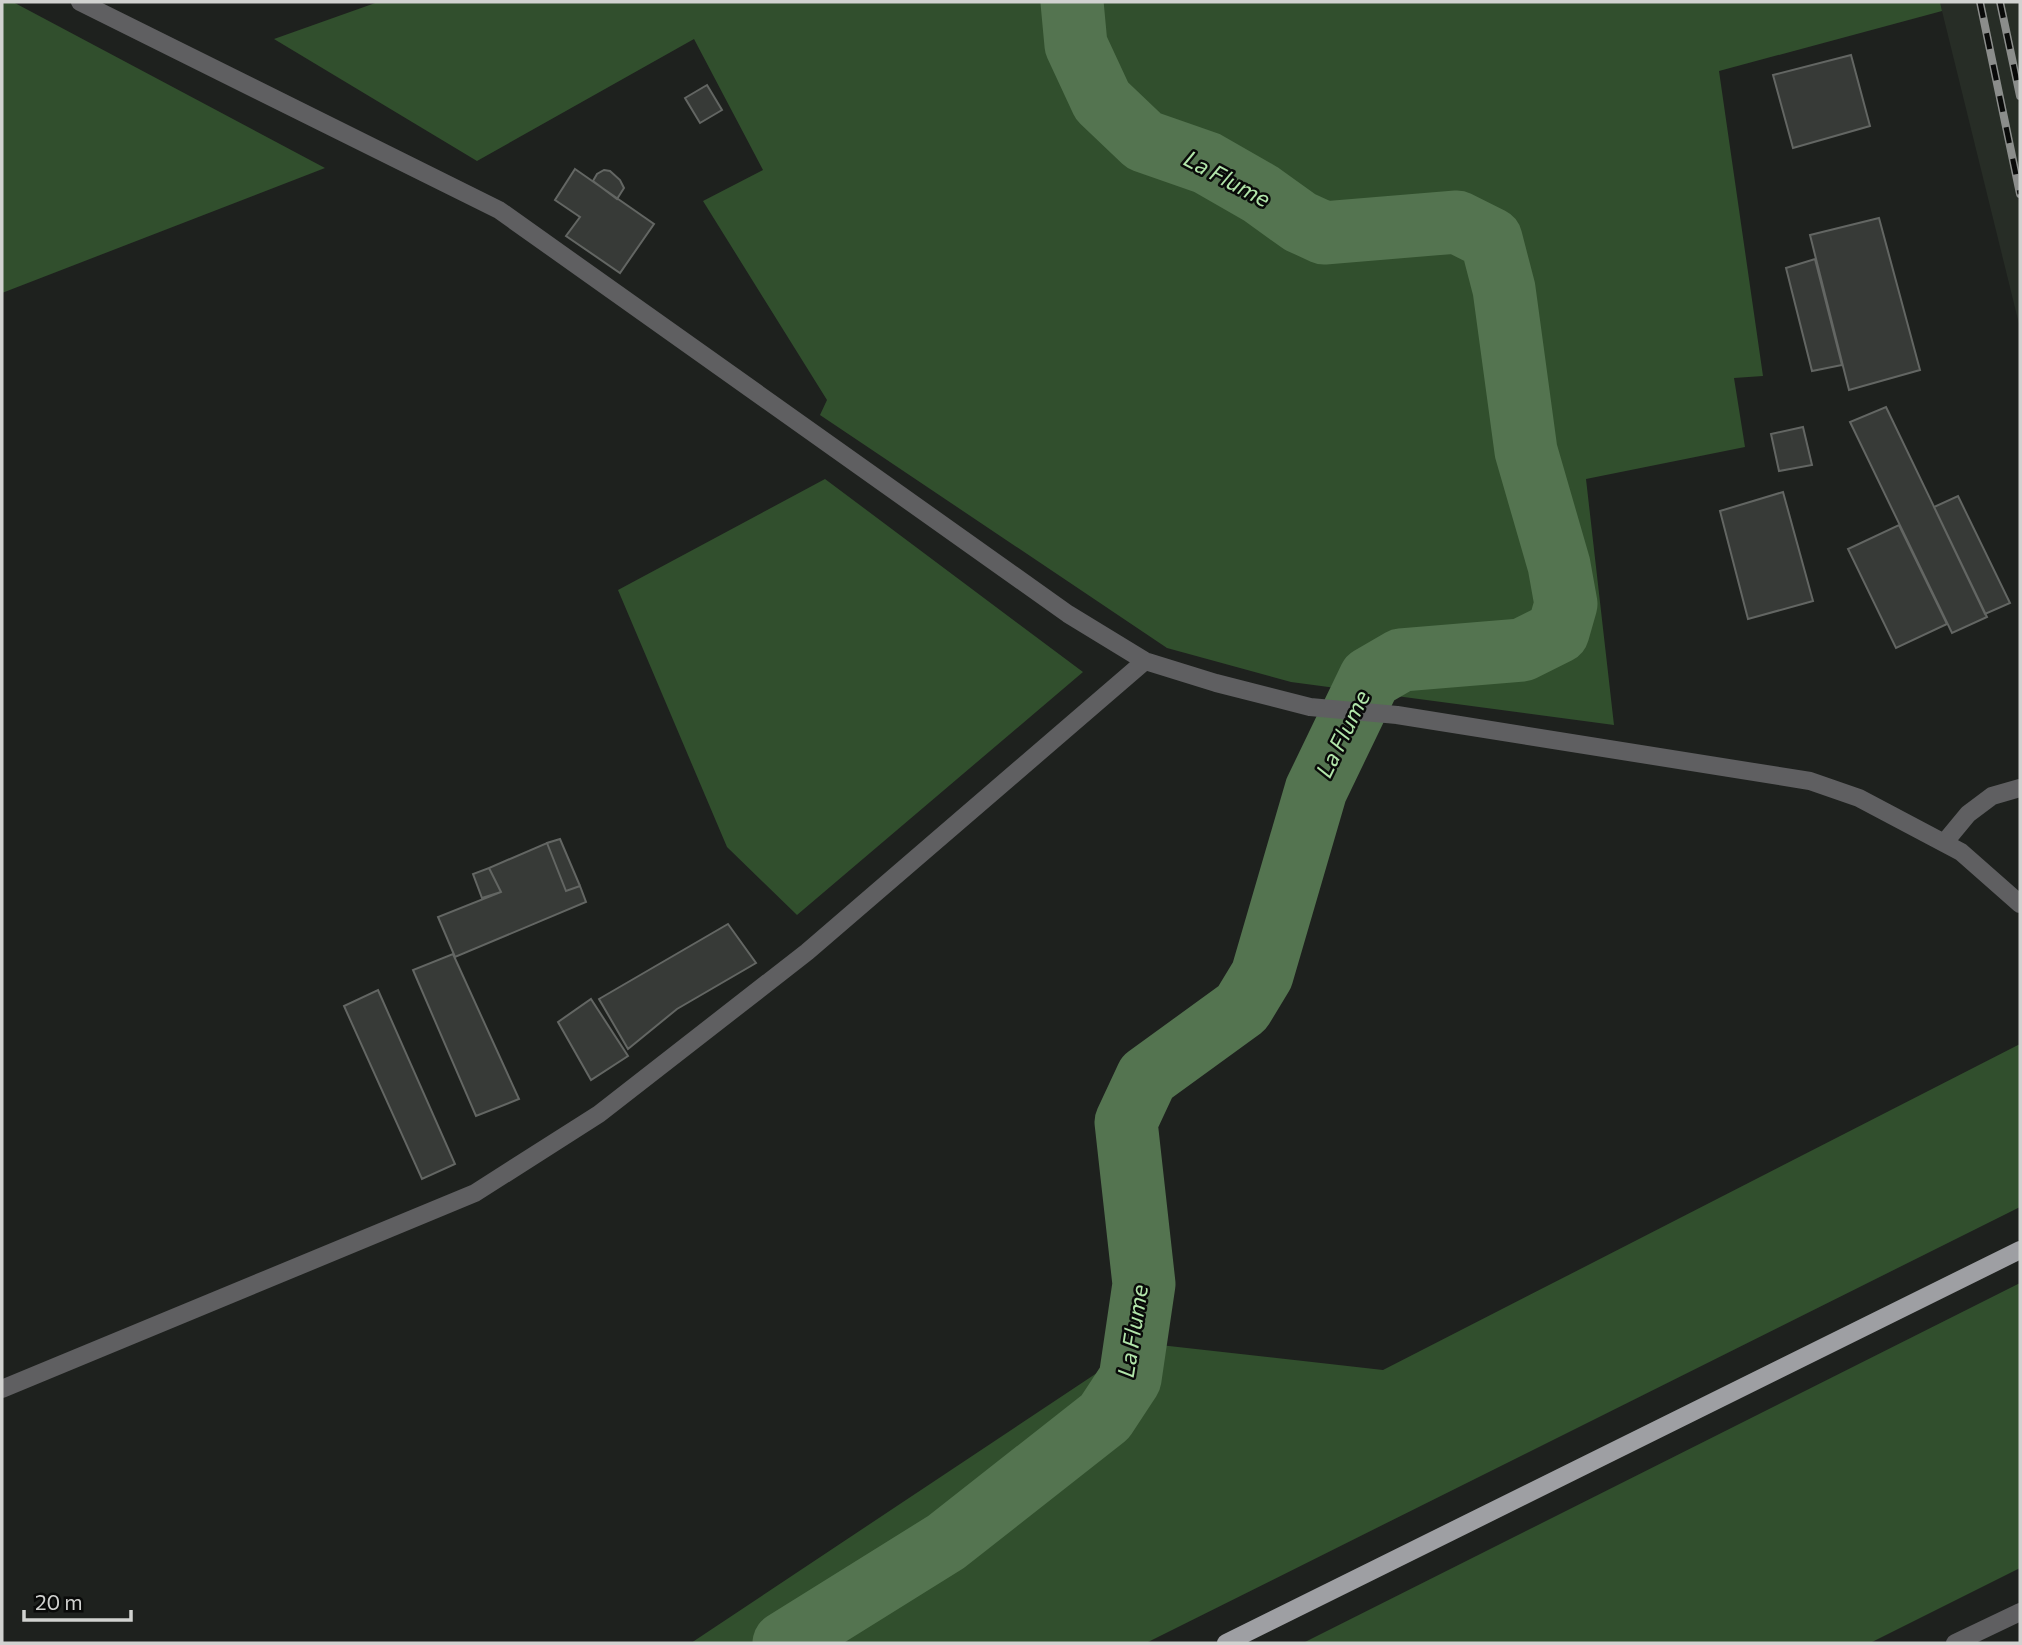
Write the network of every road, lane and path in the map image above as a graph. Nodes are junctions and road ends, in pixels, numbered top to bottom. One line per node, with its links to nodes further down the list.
1 (80, 2): 2 (street)
2 (1145, 661): 4 (street); 7 (street)
3 (2020, 788): 4 (street)
4 (1944, 843): 5 (street)
5 (2020, 904)
6 (2020, 1250): 9 (main road)
7 (2, 1389)
8 (2020, 1612): 10 (street)
9 (1226, 1643)
10 (1955, 1643)

